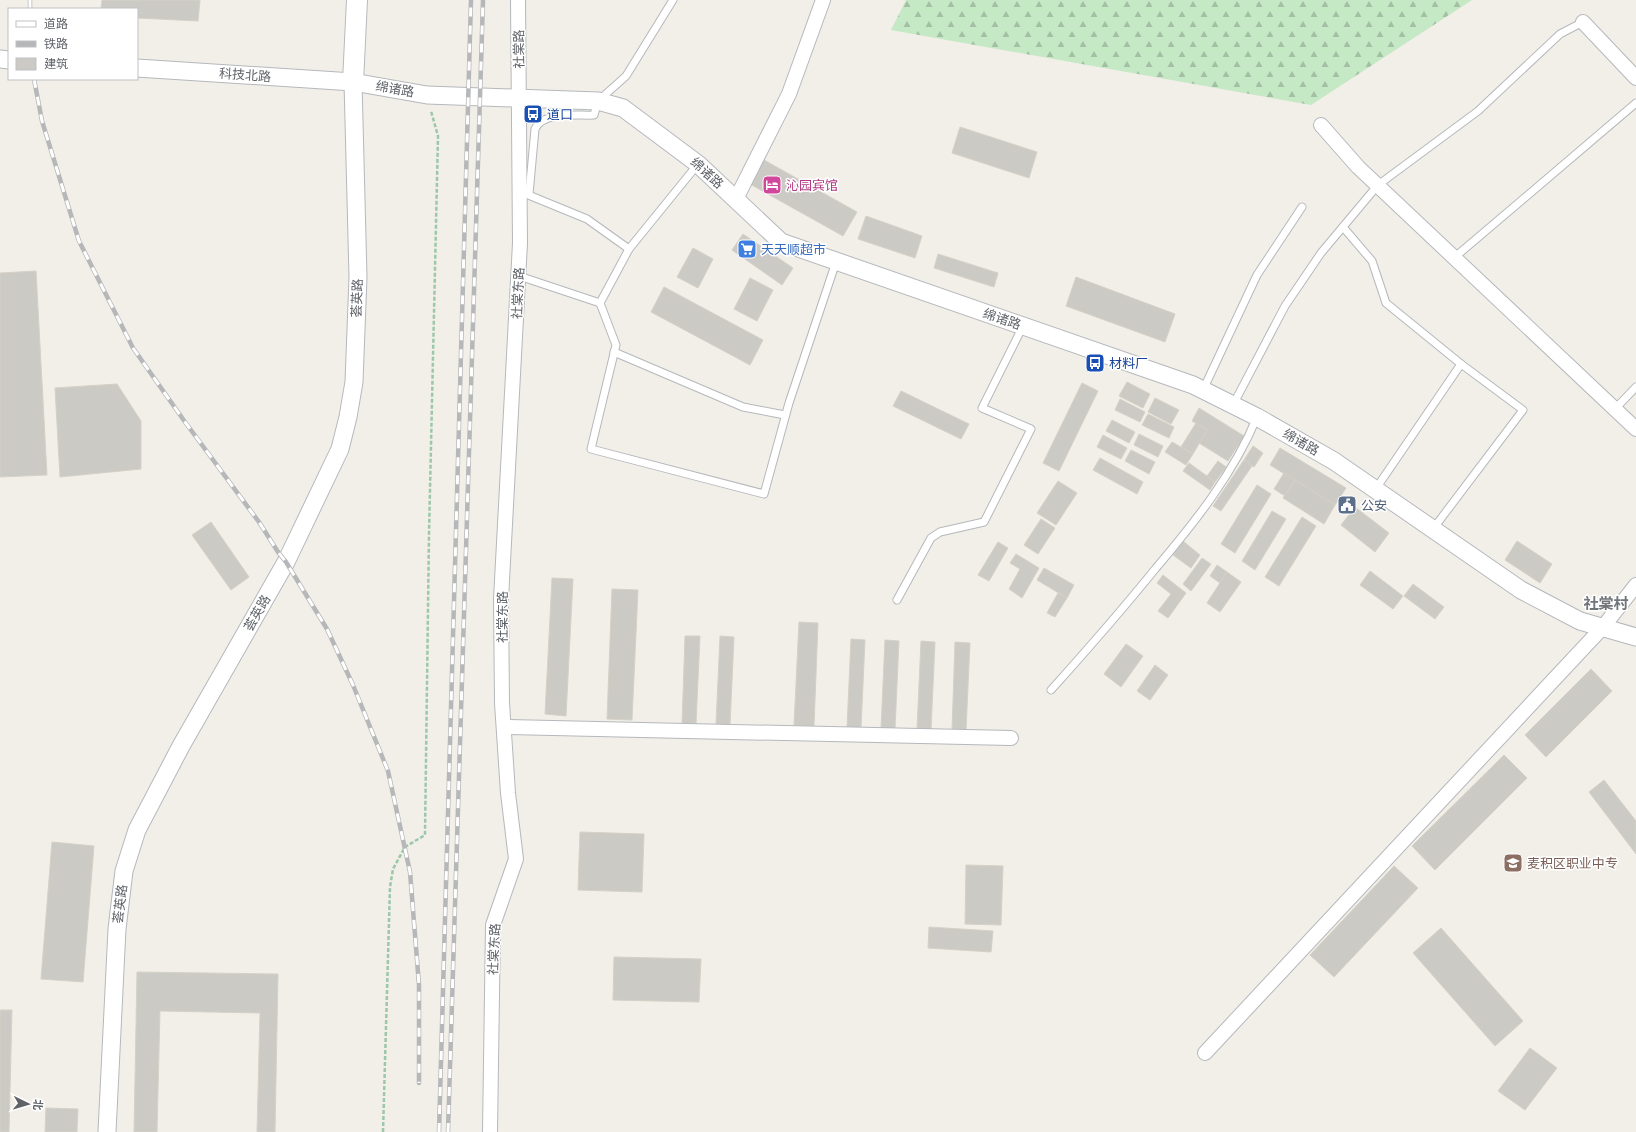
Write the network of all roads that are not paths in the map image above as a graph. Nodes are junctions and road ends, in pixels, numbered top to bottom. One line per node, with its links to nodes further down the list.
1 (357, 0): 8 (main road)
2 (518, 0): 9 (street, 社棠路)
3 (673, 0): 10 (lane)
4 (823, 0): 16 (street)
5 (1583, 22): 7 (street); 14 (lane)
6 (138, 68): 8 (street, 科技北路)
7 (1636, 78)
8 (353, 82): 9 (street, 绵诸路); 44 (street, 荟英路)
9 (519, 98): 10 (street, 绵诸路); 15 (street, 社棠东路)
10 (598, 101): 13 (street, 绵诸路); 15 (lane)
11 (1636, 103): 20 (lane)
12 (1321, 125): 14 (street)
13 (698, 164): 16 (street, 绵诸路); 19 (lane)
14 (1378, 186): 18 (lane); 20 (street)
15 (525, 193): 19 (lane); 22 (street, 社棠东路)
16 (736, 199): 21 (street, 绵诸路)
17 (1302, 207): 28 (lane)
18 (1343, 227): 26 (lane); 29 (lane)
19 (629, 249): 23 (lane)
20 (1455, 257): 30 (street)
21 (836, 261): 24 (street, 绵诸路); 31 (lane)
22 (519, 276): 23 (lane); 41 (street, 社棠东路)
23 (600, 303): 25 (lane)
24 (1023, 326): 28 (street, 绵诸路); 37 (lane)
25 (614, 352): 31 (lane); 31 (lane)
26 (1461, 364): 34 (lane); 35 (lane)
27 (1636, 387): 30 (lane)
28 (1203, 390): 29 (street, 绵诸路)
29 (1233, 405): 32 (street, 绵诸路)
30 (1615, 409): 33 (street)
31 (785, 415)
32 (1257, 417): 34 (street, 绵诸路); 40 (lane)
33 (1636, 429)
34 (1375, 490): 35 (street, 绵诸路)
35 (1433, 529): 38 (street, 绵诸路)
36 (1636, 585): 38 (street)
37 (897, 600)
38 (1603, 627): 39 (street, 绵诸路); 43 (street)
39 (1636, 637)
40 (1051, 690)
41 (504, 727): 42 (street); 45 (street, 社棠东路)
42 (1011, 738)
43 (1205, 1053)
44 (108, 1132)
45 (490, 1132)

